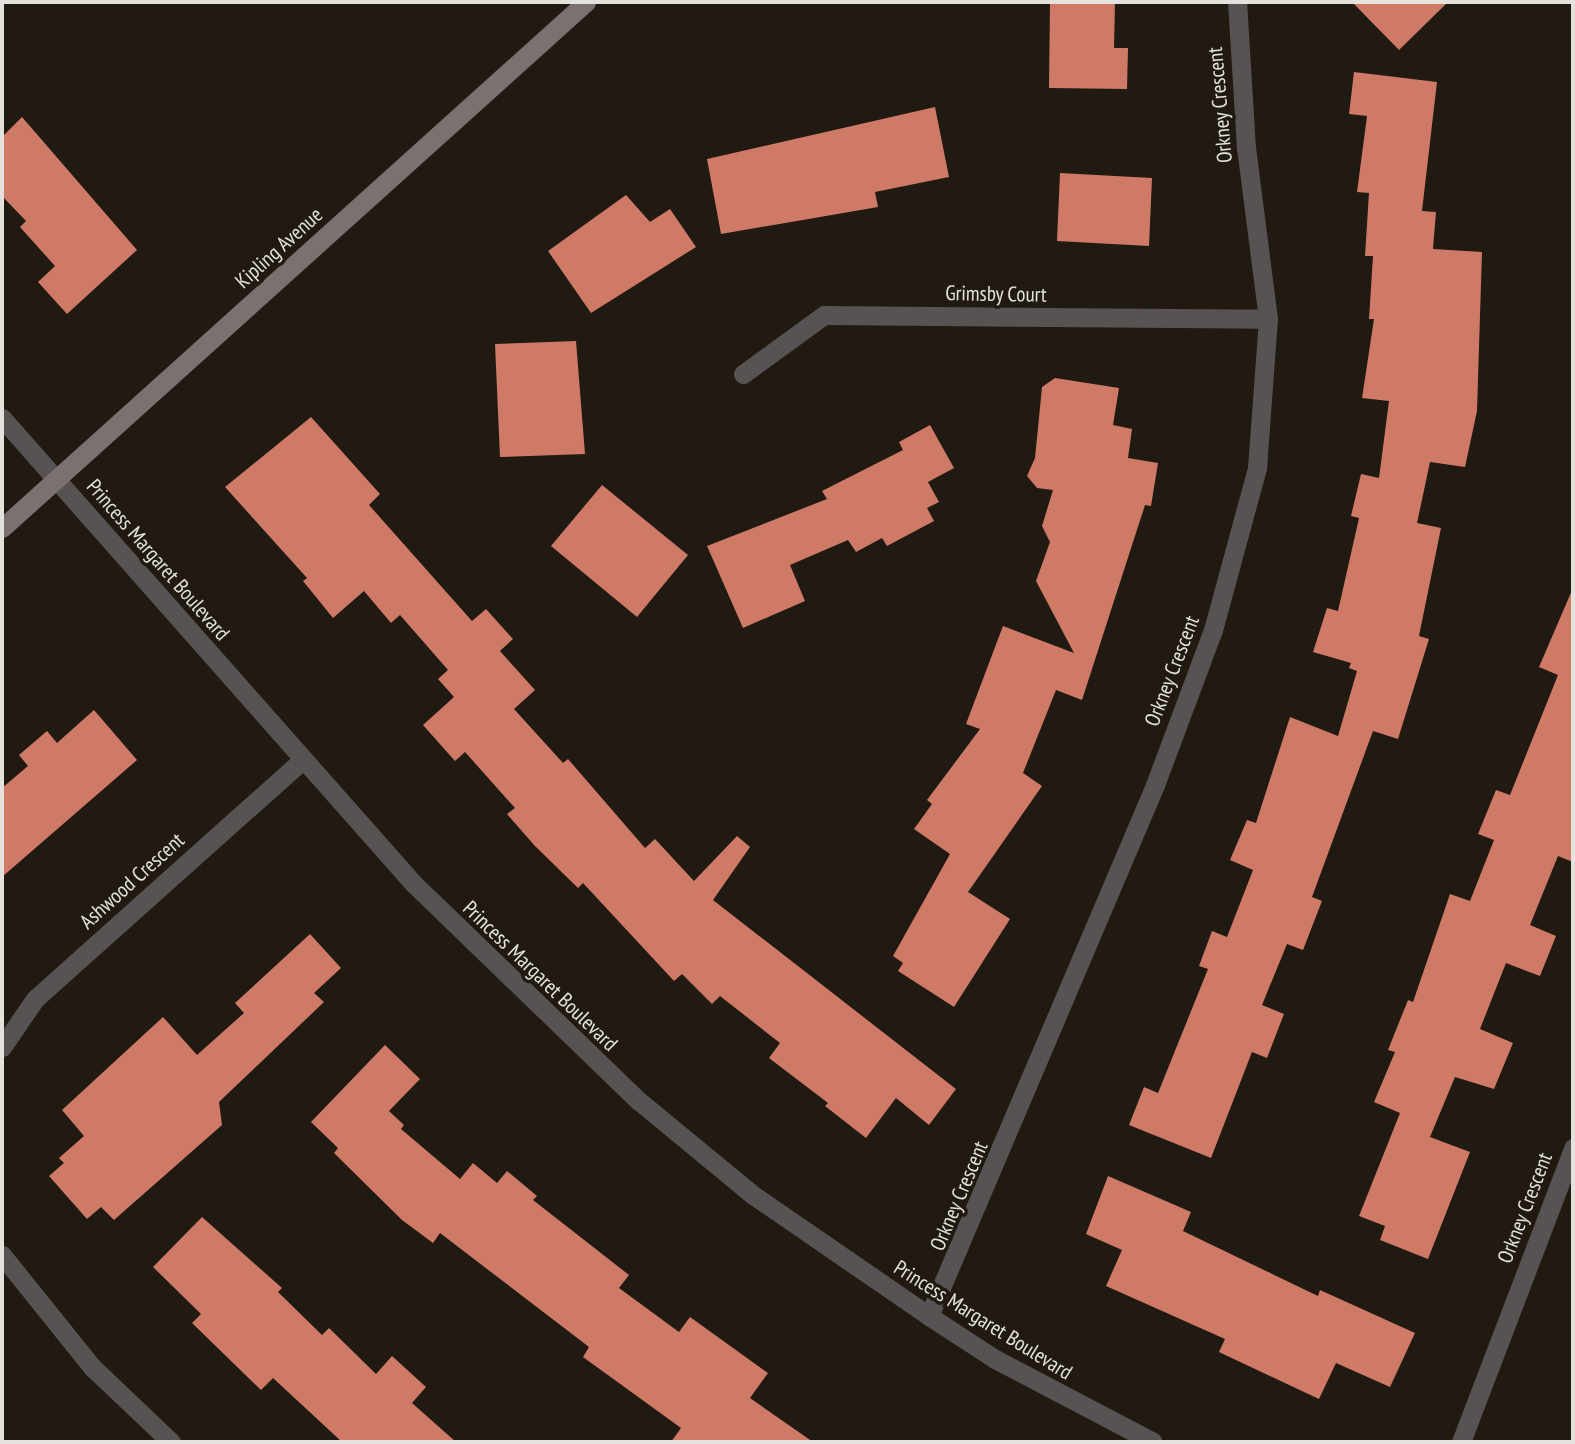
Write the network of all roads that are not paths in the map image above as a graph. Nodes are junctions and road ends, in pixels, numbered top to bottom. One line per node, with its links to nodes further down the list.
1 (586, 2): 6 (main road, Kipling Avenue)
2 (1237, 2): 3 (street, Orkney Crescent)
3 (1268, 319): 4 (street, Grimsby Court); 12 (street, Orkney Crescent)
4 (743, 374)
5 (2, 418): 6 (street, Princess Margaret Boulevard)
6 (56, 479): 7 (main road, Kipling Avenue); 8 (street, Princess Margaret Boulevard)
7 (2, 528)
8 (303, 759): 9 (street, Ashwood Crescent); 12 (street, Princess Margaret Boulevard)
9 (2, 1047)
10 (1573, 1148): 15 (street, Orkney Crescent)
11 (2, 1255): 13 (street)
12 (929, 1316): 14 (street, Princess Margaret Boulevard)
13 (171, 1442)
14 (1153, 1442)
15 (1461, 1442)

